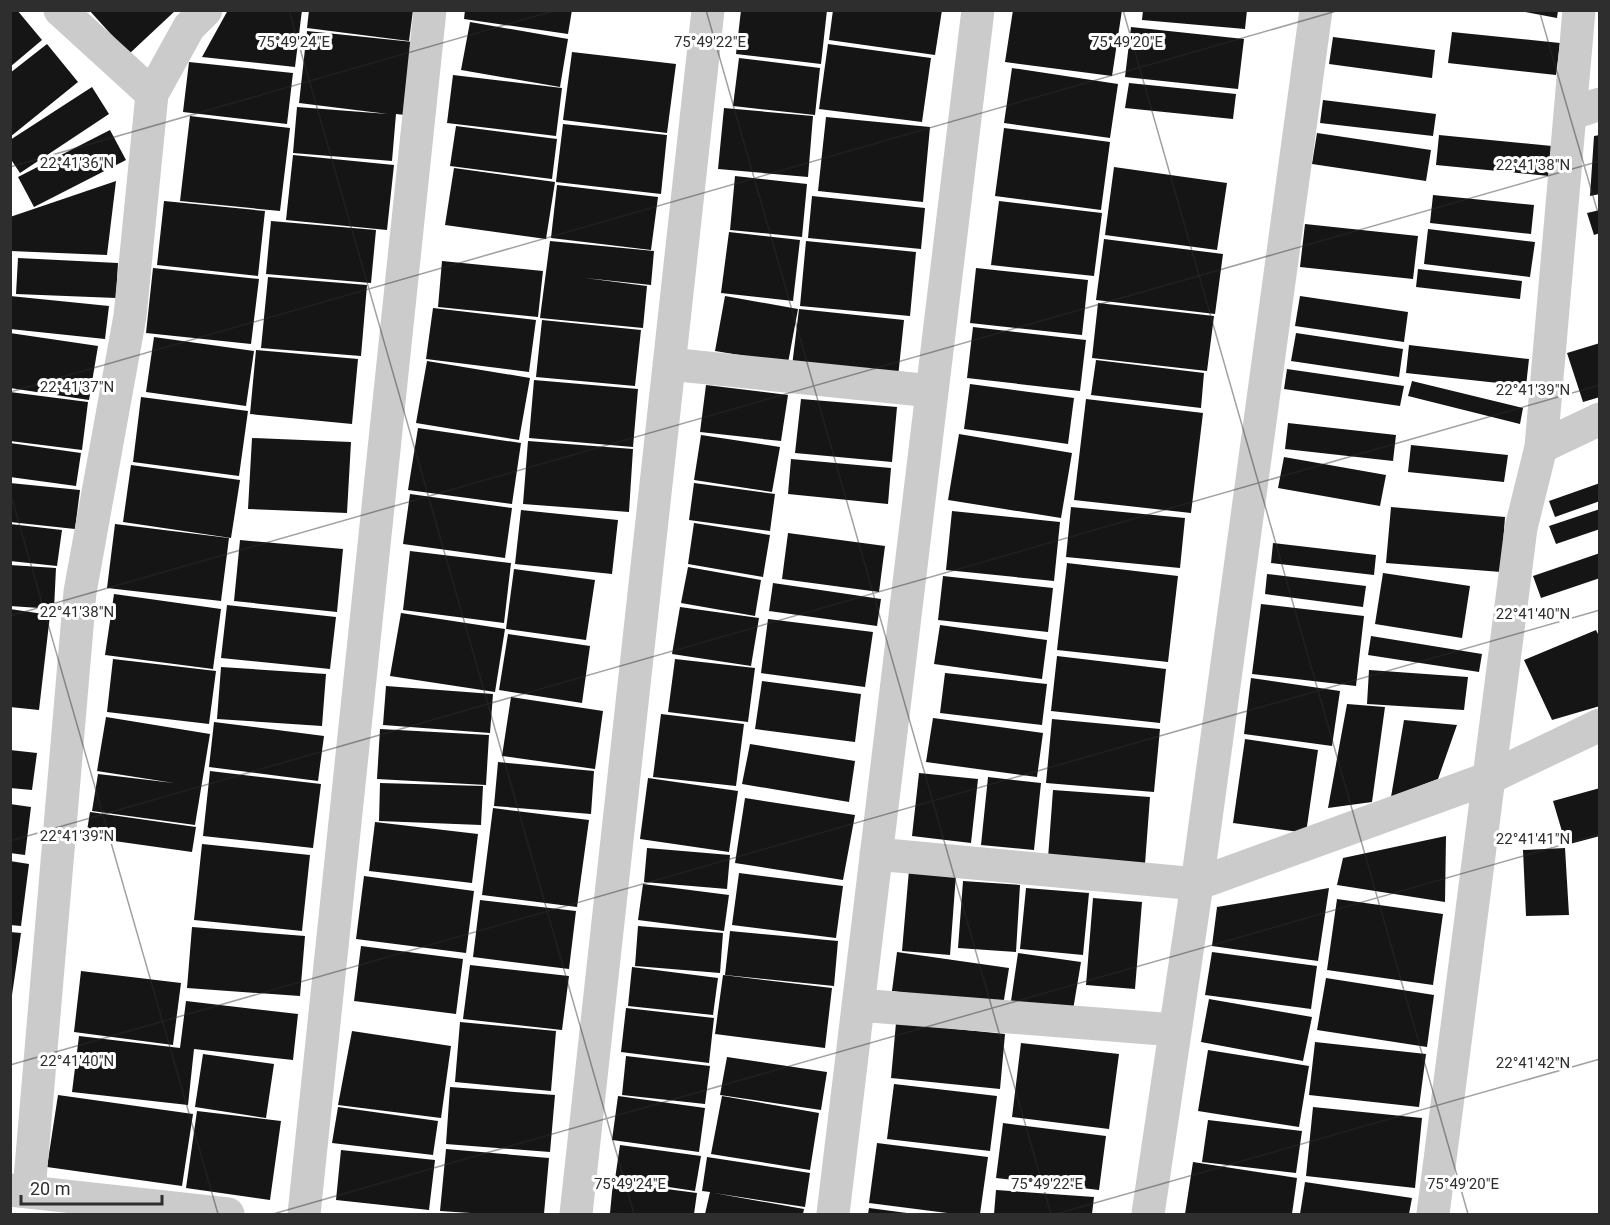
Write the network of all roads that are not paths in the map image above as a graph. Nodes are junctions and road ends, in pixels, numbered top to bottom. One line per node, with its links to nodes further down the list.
1 (60, 10): 8 (street)
2 (206, 10): 8 (street)
3 (430, 10): 22 (street)
4 (708, 10): 10 (street)
5 (978, 10): 11 (street)
6 (1316, 10): 17 (street)
7 (1579, 10): 9 (street)
8 (152, 94): 20 (street)
9 (1585, 109): 13 (street)
10 (669, 364): 11 (street); 23 (street)
11 (932, 391): 16 (street)
12 (1599, 419): 13 (street)
13 (1541, 447): 15 (street)
14 (1599, 725): 15 (street)
15 (1489, 778): 17 (street); 26 (street)
16 (876, 854): 17 (street); 18 (street)
17 (1197, 884): 19 (street)
18 (858, 1005): 19 (street); 24 (street)
19 (1175, 1030): 25 (street)
20 (20, 1191): 21 (street)
21 (228, 1215)
22 (304, 1215)
23 (576, 1215)
24 (833, 1215)
25 (1148, 1215)
26 (1433, 1215)

